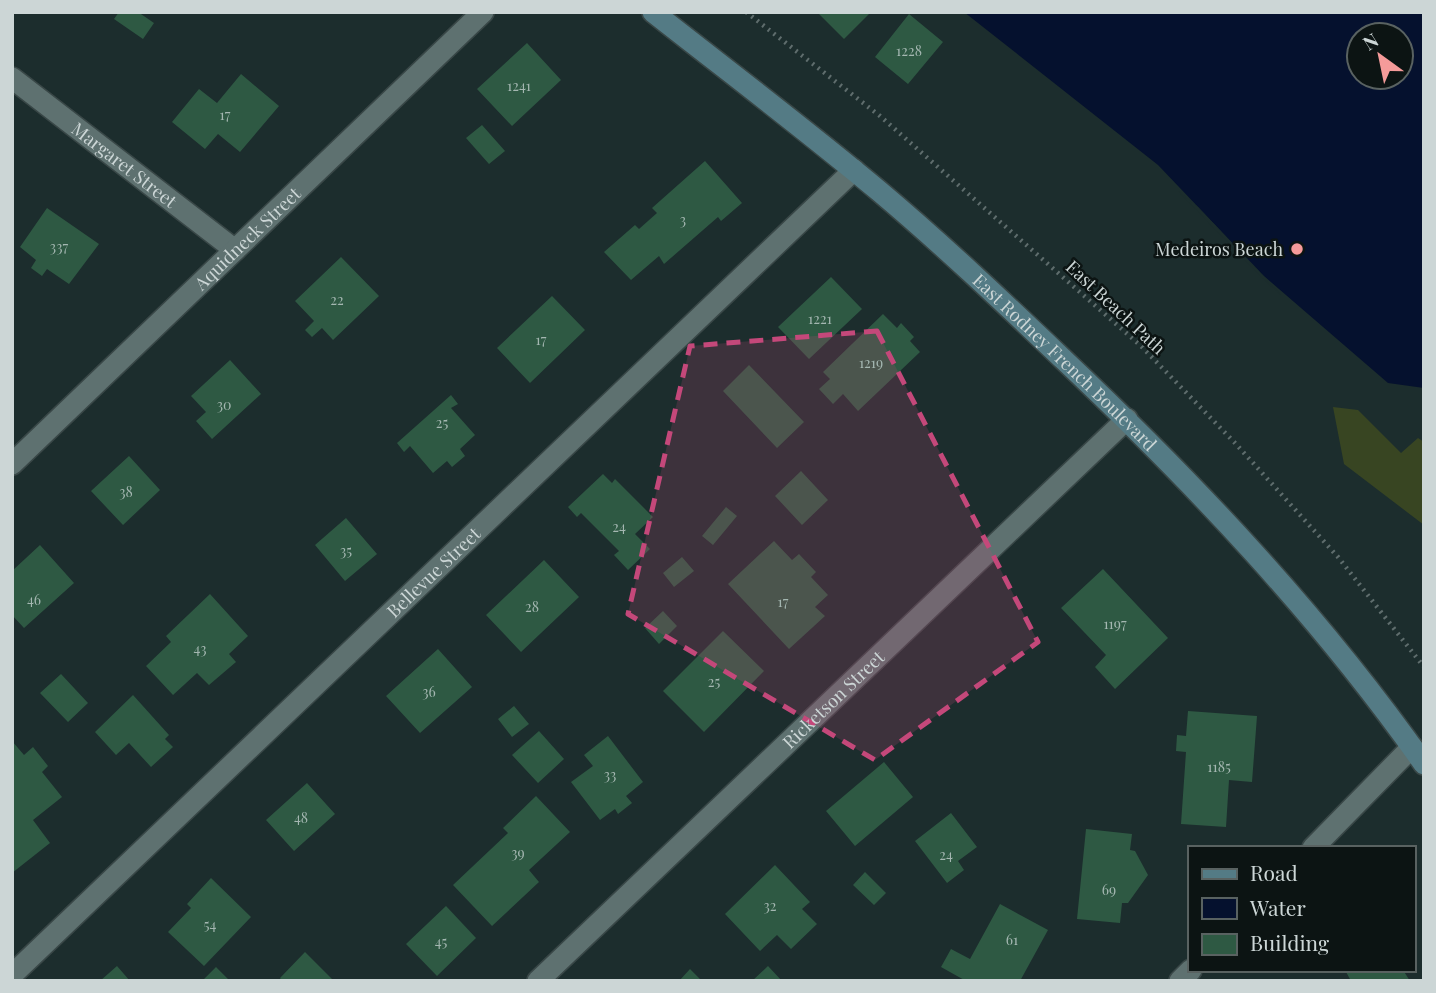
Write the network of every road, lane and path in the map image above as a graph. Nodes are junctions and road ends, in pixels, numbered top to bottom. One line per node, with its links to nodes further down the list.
1 (483, 12): 6 (street, Aquidneck Street)
2 (653, 12): 5 (main road, East Rodney French Boulevard)
3 (746, 12): 9 (path, East Beach Path)
4 (12, 78): 6 (street, Margaret Street)
5 (854, 170): 7 (main road, East Rodney French Boulevard); 12 (street, Bellevue Street)
6 (235, 250): 8 (street, Aquidneck Street)
7 (1127, 419): 10 (main road, East Rodney French Boulevard); 13 (street, Ricketson Street)
8 (12, 464)
9 (1424, 667)
10 (1418, 755): 11 (street)
11 (1315, 846)
12 (12, 975)
13 (538, 981)

